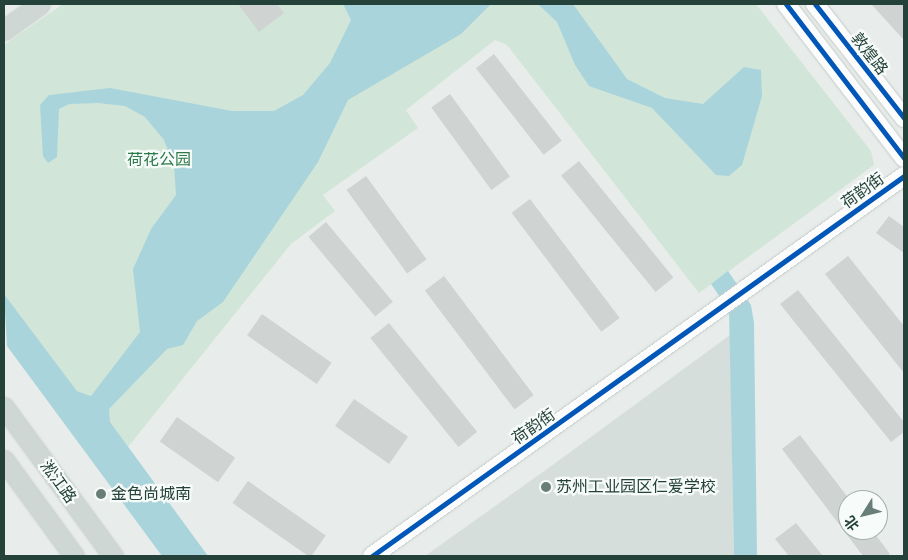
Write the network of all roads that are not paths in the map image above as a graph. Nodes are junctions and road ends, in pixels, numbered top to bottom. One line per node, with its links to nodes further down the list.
1 (40, 4): 4 (main road)
2 (786, 4): 6 (street)
3 (814, 4): 5 (street, 敦煌路)
4 (4, 30)
5 (904, 118)
6 (904, 158)
7 (904, 176): 12 (street, 荷韵街)
8 (4, 407): 11 (main road, 淞江路)
9 (4, 460): 10 (main road, 淞江路)
10 (74, 556)
11 (113, 556)
12 (372, 556)

